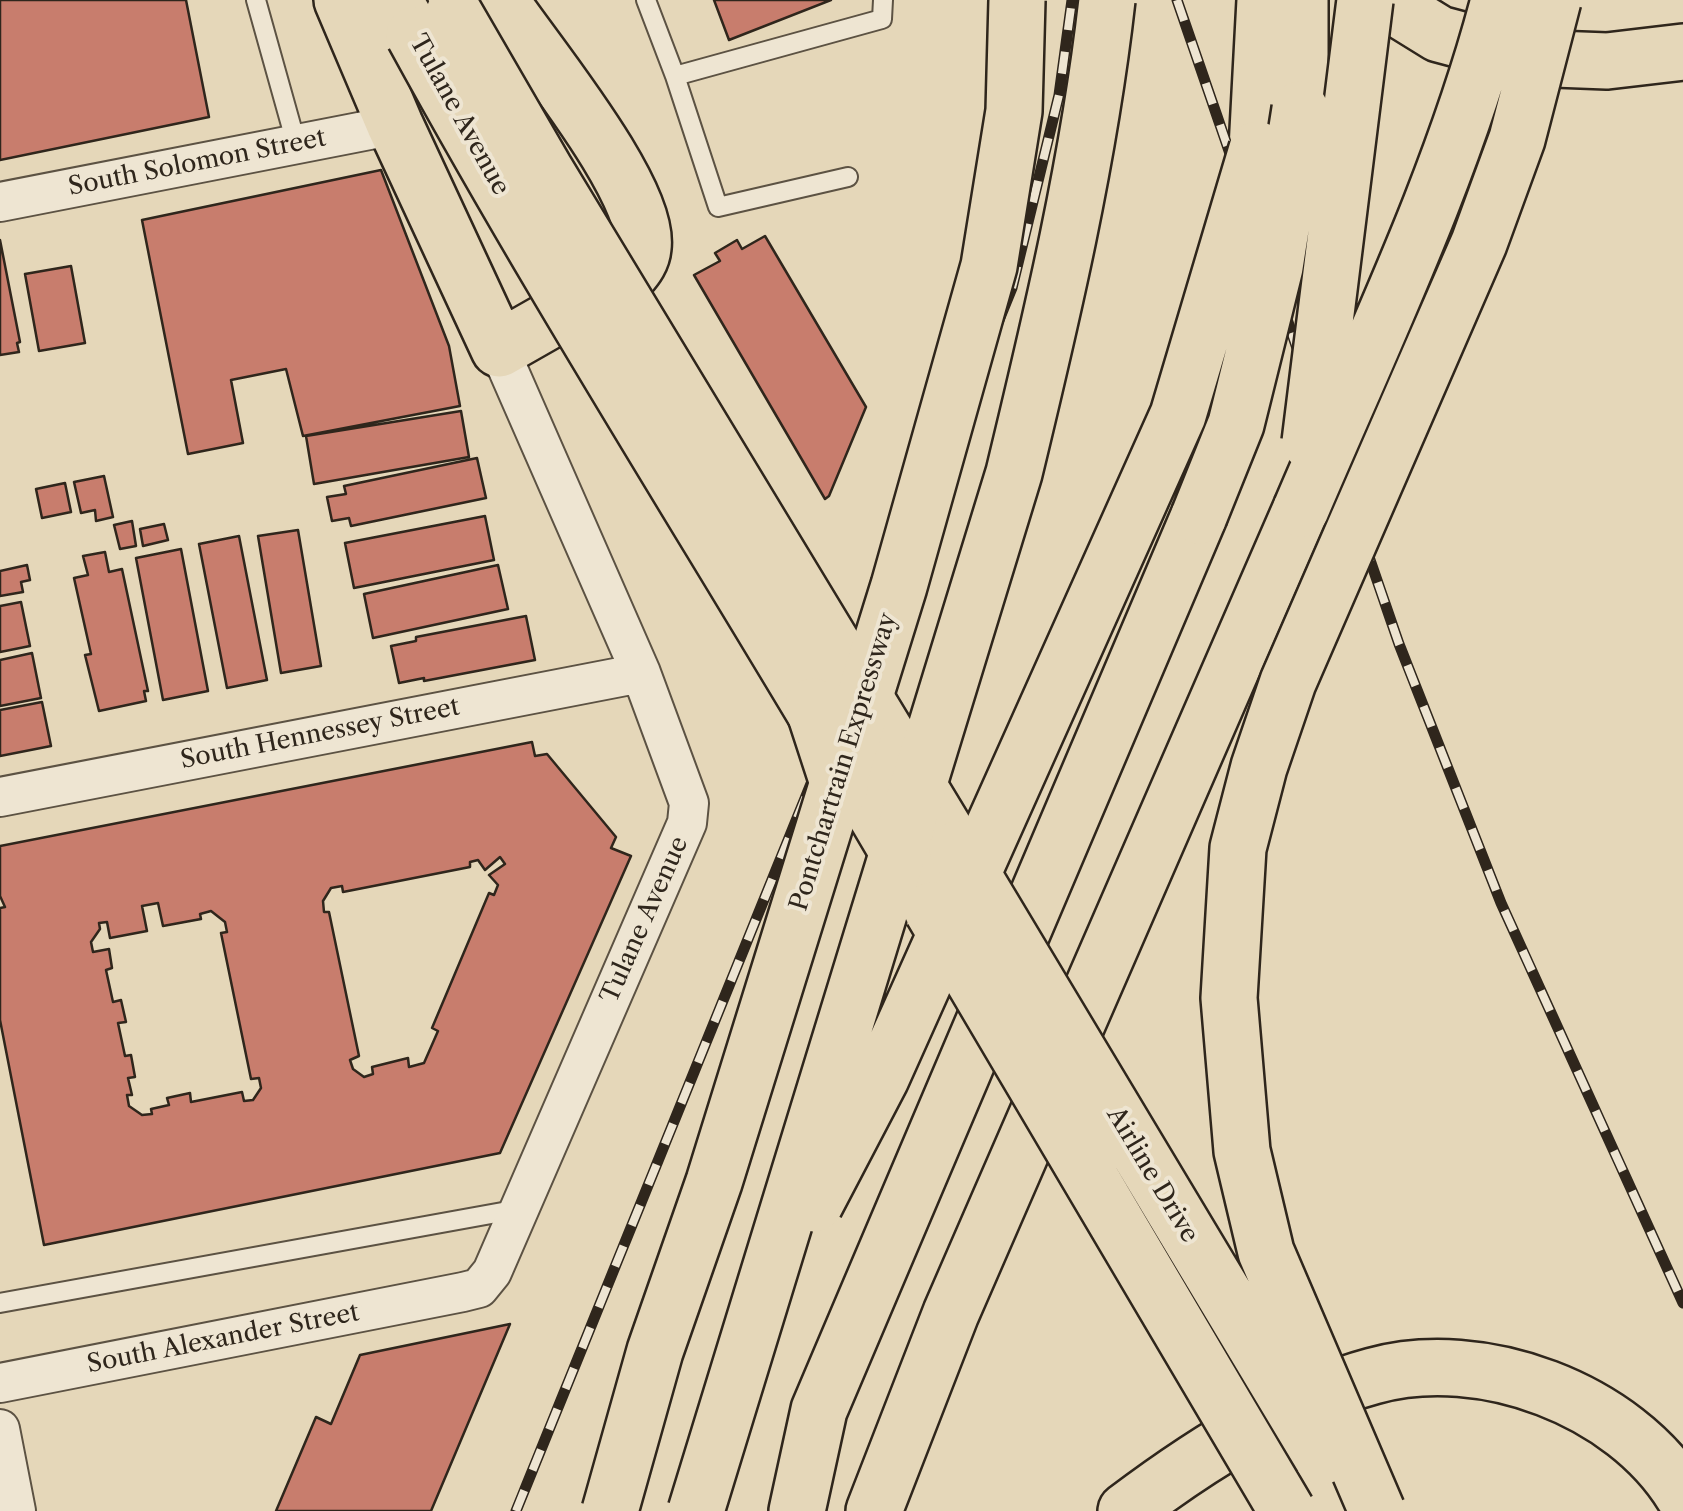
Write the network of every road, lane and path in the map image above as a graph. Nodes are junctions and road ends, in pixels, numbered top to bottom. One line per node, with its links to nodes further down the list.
1 (256, 0): 17 (lane)
2 (342, 0): 16 (main road)
3 (646, 0): 15 (lane)
4 (882, 0): 15 (lane)
5 (1017, 0): 35 (main road, Pontchartrain Expressway, bridge)
6 (1107, 0): 37 (main road, bridge)
7 (1266, 0): 18 (main road)
8 (1300, 0): 23 (main road, bridge)
9 (1365, 0): 22 (main road, bridge)
10 (1384, 0): 14 (main road)
11 (1500, 0): 22 (main road, bridge)
12 (1554, 0): 43 (main road, bridge)
13 (442, 10): 21 (main road); 25 (main road, Tulane Avenue, bridge); 27 (main road, Tulane Avenue, bridge)
14 (1683, 52)
15 (675, 76): 19 (lane)
16 (395, 124): 17 (street, South Solomon Street); 21 (main road)
17 (296, 143): 20 (street, South Solomon Street)
18 (1257, 148): 23 (main road, bridge); 36 (main road, bridge)
19 (848, 176)
20 (0, 202)
21 (500, 349): 24 (street, Tulane Avenue)
22 (1301, 510): 39 (main road, bridge)
23 (1200, 516): 38 (main road, bridge)
24 (641, 673): 26 (street, South Hennessey Street); 28 (street, Tulane Avenue)
25 (813, 706): 35 (main road, bridge); 41 (main road, Tulane Avenue, bridge)
26 (0, 797)
27 (951, 840): 42 (main road, Airline Drive, bridge)
28 (520, 1209): 29 (street, Tulane Avenue); 30 (lane)
29 (446, 1294): 31 (street, South Alexander Street)
30 (0, 1302)
31 (0, 1383)
32 (0, 1430): 34 (street)
33 (1683, 1496): 40 (main road)
34 (16, 1511)
35 (612, 1511)
36 (657, 1511)
37 (696, 1511)
38 (797, 1511)
39 (874, 1511)
40 (1126, 1511)
41 (1287, 1511)
42 (1354, 1511)
43 (1378, 1511)

